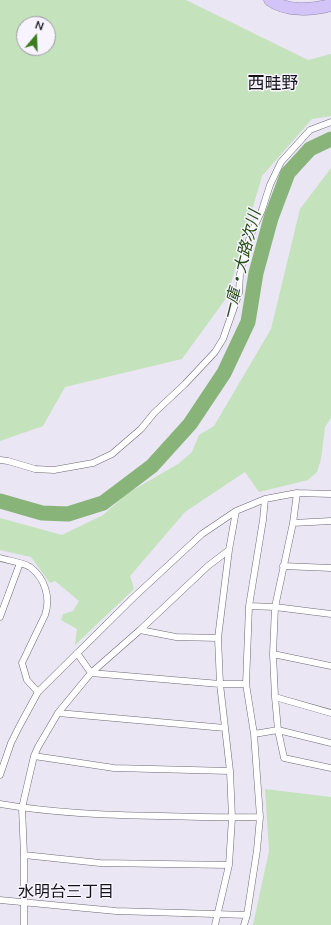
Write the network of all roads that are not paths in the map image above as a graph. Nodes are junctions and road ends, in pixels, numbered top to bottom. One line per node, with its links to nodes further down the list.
1 (270, 0): 2 (highway)
2 (331, 6)
3 (331, 122): 4 (street)
4 (0, 460)
5 (297, 494): 6 (street); 7 (street); 10 (street)
6 (331, 494)
7 (266, 498): 8 (street); 16 (street)
8 (236, 511): 11 (street); 23 (street)
9 (331, 521): 10 (street)
10 (293, 523): 14 (street)
11 (229, 550): 21 (street); 22 (street)
12 (0, 558): 13 (street)
13 (20, 563): 18 (street); 29 (street)
14 (283, 566): 15 (street); 17 (street)
15 (331, 568)
16 (249, 606): 17 (street); 28 (street)
17 (275, 607): 19 (street); 24 (street)
18 (2, 609): 20 (street)
19 (331, 614)
20 (0, 617)
21 (140, 630): 22 (street); 26 (street)
22 (218, 638): 27 (street)
23 (77, 653): 26 (street); 29 (street)
24 (273, 654): 25 (street); 30 (street)
25 (331, 666)
26 (91, 673): 27 (street); 31 (street)
27 (220, 684): 28 (street); 33 (street)
28 (246, 684): 35 (street)
29 (38, 692): 40 (street)
30 (275, 697): 32 (street); 34 (street)
31 (58, 713): 33 (street); 37 (street)
32 (331, 713)
33 (225, 728): 39 (street)
34 (278, 730): 35 (street); 36 (street); 38 (street)
35 (254, 734): 43 (street)
36 (331, 743)
37 (34, 756): 39 (street); 42 (street)
38 (331, 768)
39 (230, 771): 44 (street)
40 (0, 775)
41 (0, 804): 42 (street)
42 (22, 808): 44 (street); 45 (street)
43 (260, 817): 44 (street); 50 (street)
44 (232, 818): 46 (street)
45 (24, 854): 46 (street); 48 (street)
46 (229, 865): 49 (street)
47 (0, 900): 48 (street)
48 (24, 902): 49 (street); 51 (street)
49 (217, 914): 50 (street); 52 (street)
50 (247, 915): 53 (street)
51 (24, 925)
52 (215, 925)
53 (244, 925)

